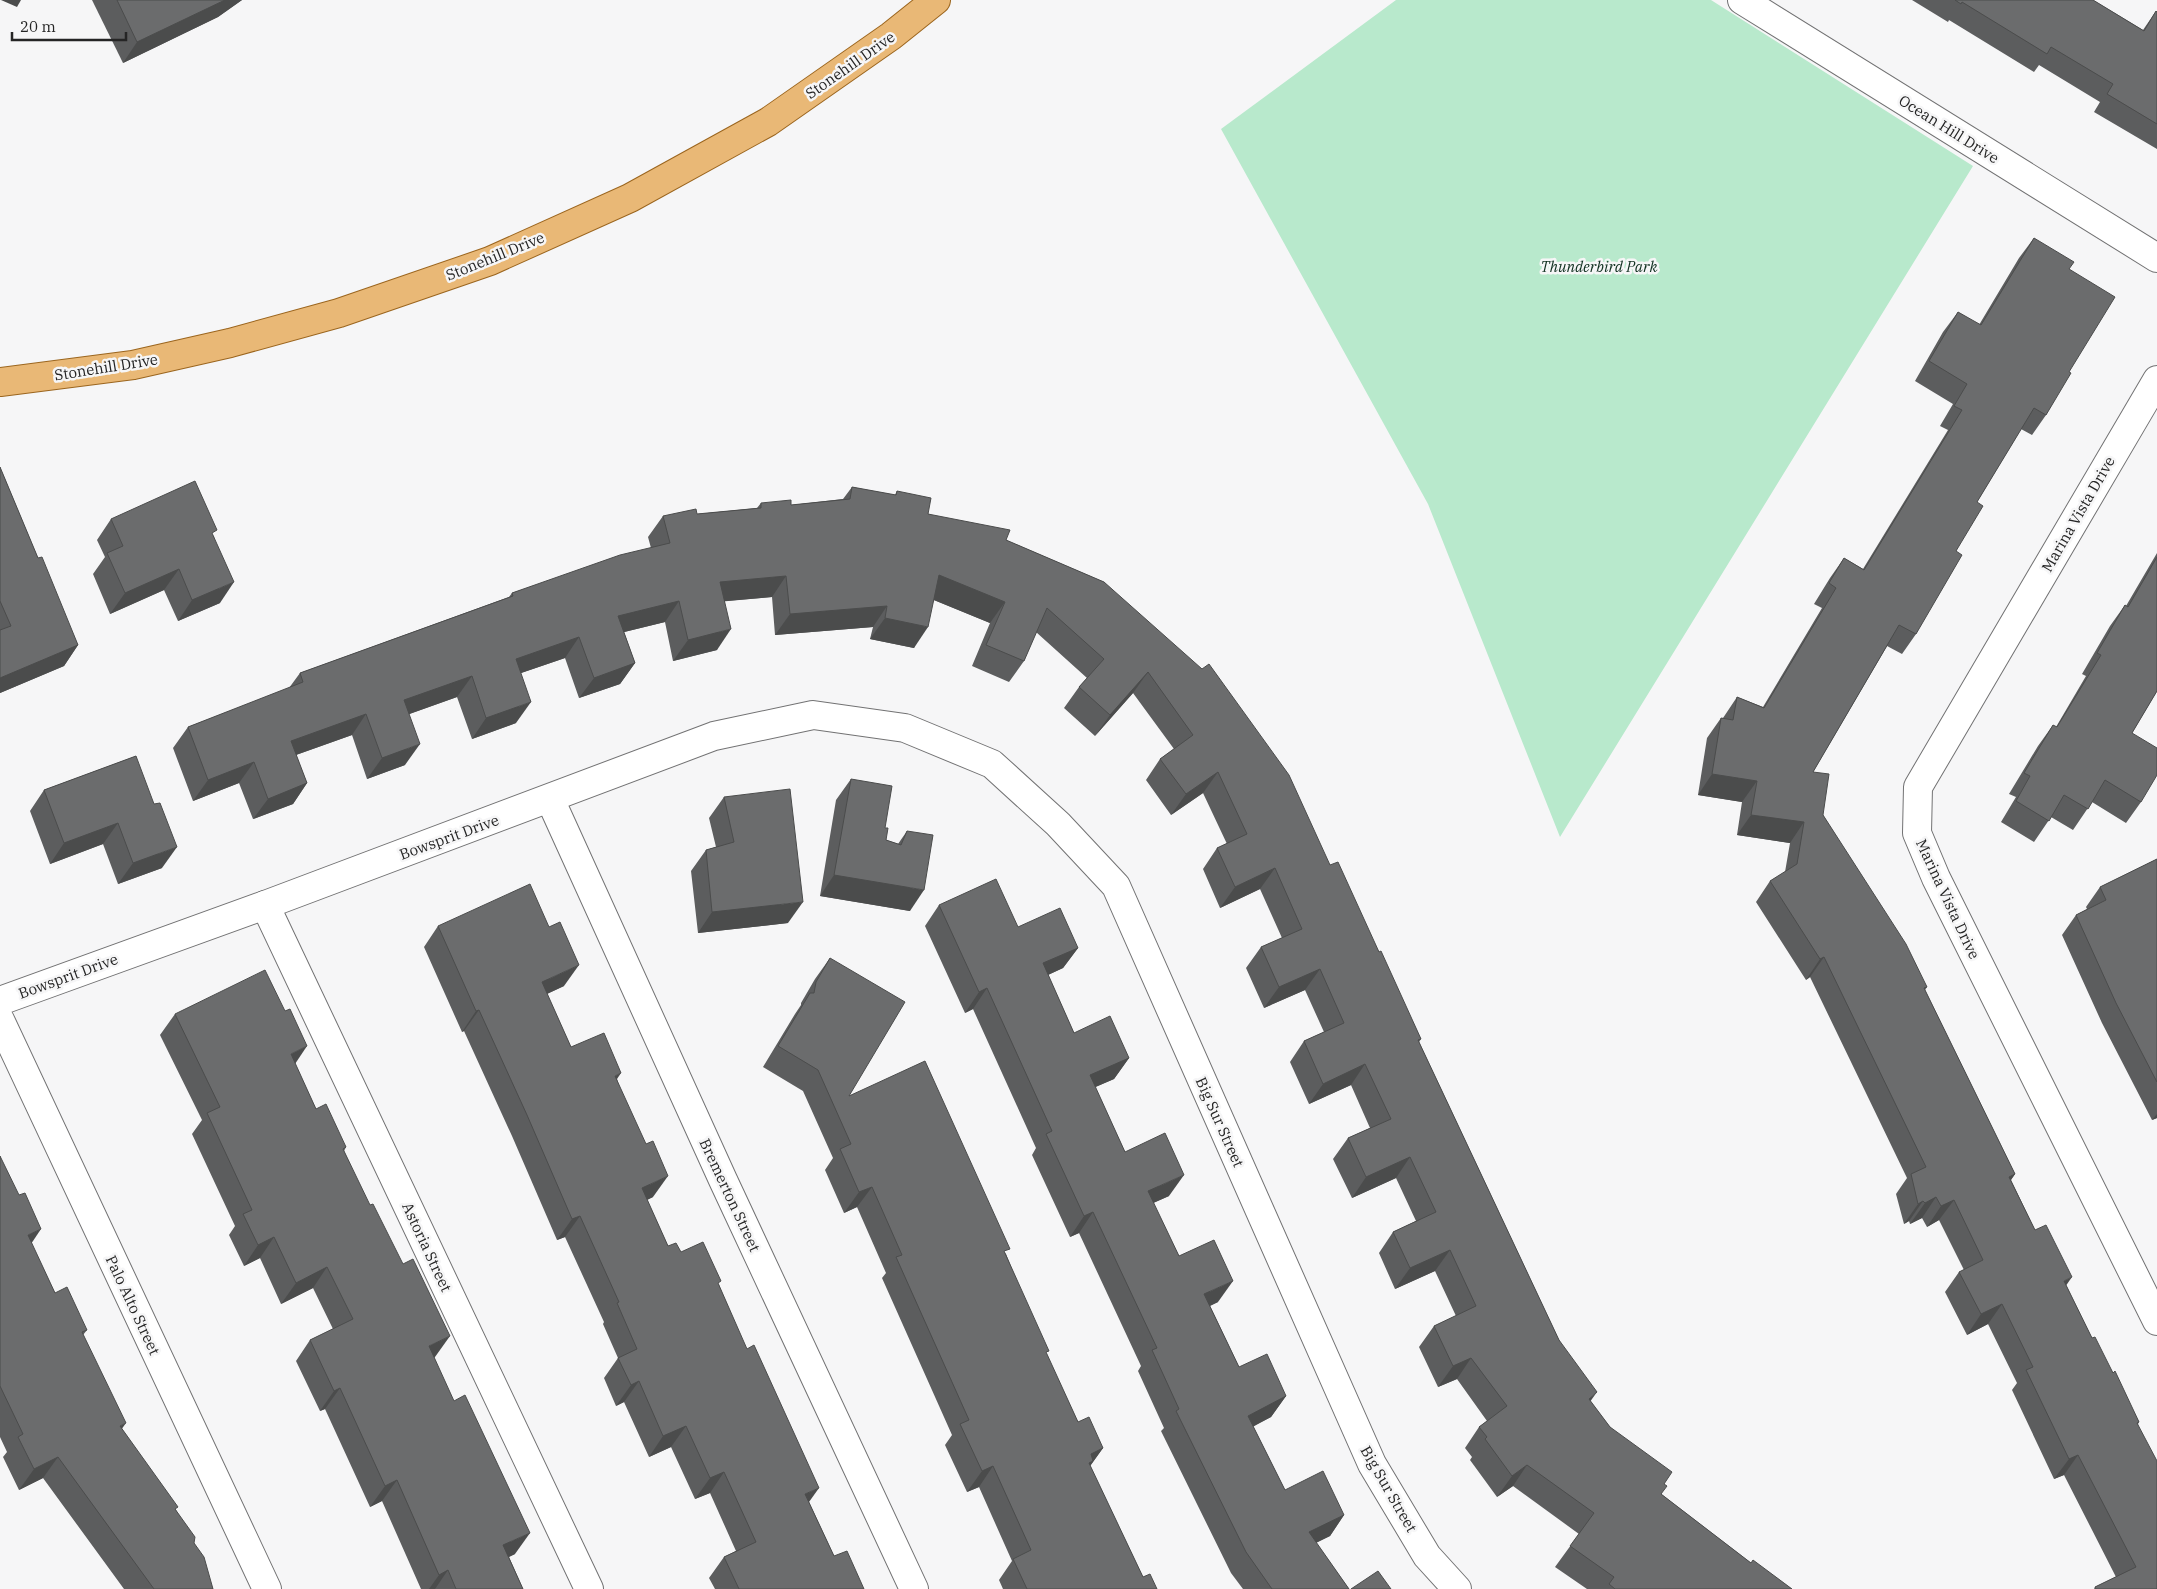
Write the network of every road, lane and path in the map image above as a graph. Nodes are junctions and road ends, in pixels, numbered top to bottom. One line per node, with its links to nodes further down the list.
1 (936, 0): 5 (main road, Stonehill Drive)
2 (1742, 0): 3 (street, Ocean Hill Drive)
3 (2157, 258)
4 (2157, 380): 11 (street, Marina Vista Drive)
5 (0, 382)
6 (905, 728): 7 (street, Bowsprit Drive); 15 (street, Big Sur Street)
7 (550, 799): 8 (street, Bowsprit Drive); 14 (street, Bremerton Street)
8 (264, 905): 9 (street, Bowsprit Drive); 13 (street, Astoria Street)
9 (0, 1001)
10 (0, 1020): 12 (street, Palo Alto Street)
11 (2157, 1321)
12 (267, 1589)
13 (589, 1589)
14 (914, 1589)
15 (1456, 1589)

